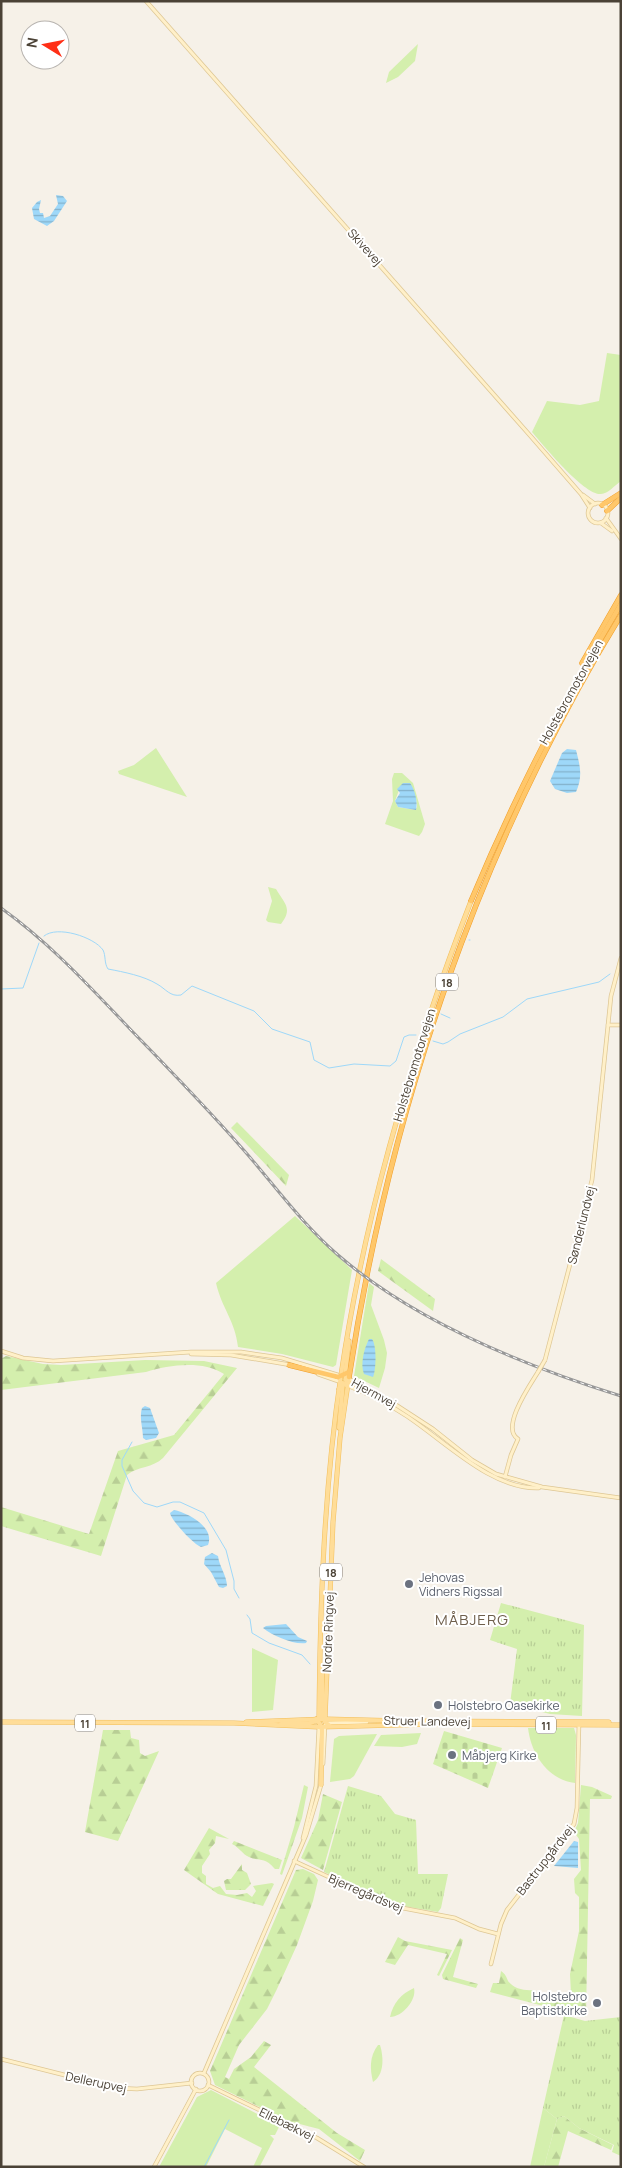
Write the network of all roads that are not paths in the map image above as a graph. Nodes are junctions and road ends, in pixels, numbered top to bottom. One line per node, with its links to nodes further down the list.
1 (146, 1): 3 (street, Skivevej)
2 (621, 493): 6 (highway)
3 (581, 494): 5 (street, Skivevej); 7 (street, Skivevej)
4 (621, 498): 8 (highway)
5 (595, 504): 6 (street); 7 (street)
6 (602, 505): 8 (street)
7 (590, 508): 10 (street)
8 (607, 511): 9 (street)
9 (606, 518): 10 (street); 11 (street)
10 (601, 522): 11 (street)
11 (615, 533): 12 (street)
12 (621, 539)
13 (621, 595): 18 (highway)
14 (621, 604): 18 (highway, Holstebromotorvejen / 18)
15 (621, 615): 17 (highway, Holstebromotorvejen / 18)
16 (621, 620): 17 (highway)
17 (594, 660): 26 (highway, Holstebromotorvejen / 18)
18 (570, 692): 19 (highway, Holstebromotorvejen / 18)
19 (471, 901): 26 (main road, Holstebromotorvejen / 18)
20 (621, 958): 21 (street, Sønderlundvej)
21 (608, 1025): 22 (street); 28 (street, Sønderlundvej, bridge)
22 (621, 1025)
23 (1, 1351): 24 (street, Hjermvej)
24 (188, 1353): 25 (street, Hjermvej); 26 (street, Hjermvej)
25 (288, 1365): 26 (highway)
26 (345, 1379): 27 (main road); 29 (street, Hjermvej); 32 (main road, Nordre Ringvej / 18); 32 (main road, Nordre Ringvej / 18)
27 (393, 1403): 28 (street, Hjermvej)
28 (505, 1477): 29 (street, Hjermvej)
29 (542, 1488): 30 (street, Hjermvej)
30 (621, 1498)
31 (1, 1722): 33 (main road, Struer Landevej / 11)
32 (322, 1722): 33 (main road, Struer Landevej / 11); 33 (main road, Struer Landevej / 11); 34 (main road, Struer Landevej / 11); 34 (main road, Struer Landevej / 11); 36 (main road); 37 (street, Nordre Ringvej)
33 (234, 1723)
34 (579, 1723): 35 (main road, Struer Landevej / 11); 39 (street, Bastrupgårdvej)
35 (621, 1724)
36 (321, 1785): 37 (street, Nordre Ringvej)
37 (299, 1850): 38 (street, Nordre Ringvej)
38 (294, 1861): 39 (street, Bjerregårdsvej); 42 (street, Nordre Ringvej)
39 (498, 1934): 40 (street, Bastrupgårdvej)
40 (491, 1964)
41 (1, 2060): 43 (street, Dellerupvej)
42 (204, 2073): 43 (street); 44 (street)
43 (192, 2083): 45 (street)
44 (208, 2086): 45 (street); 47 (street, Ellebækvej)
45 (196, 2089): 46 (street)
46 (154, 2167)
47 (364, 2167)

